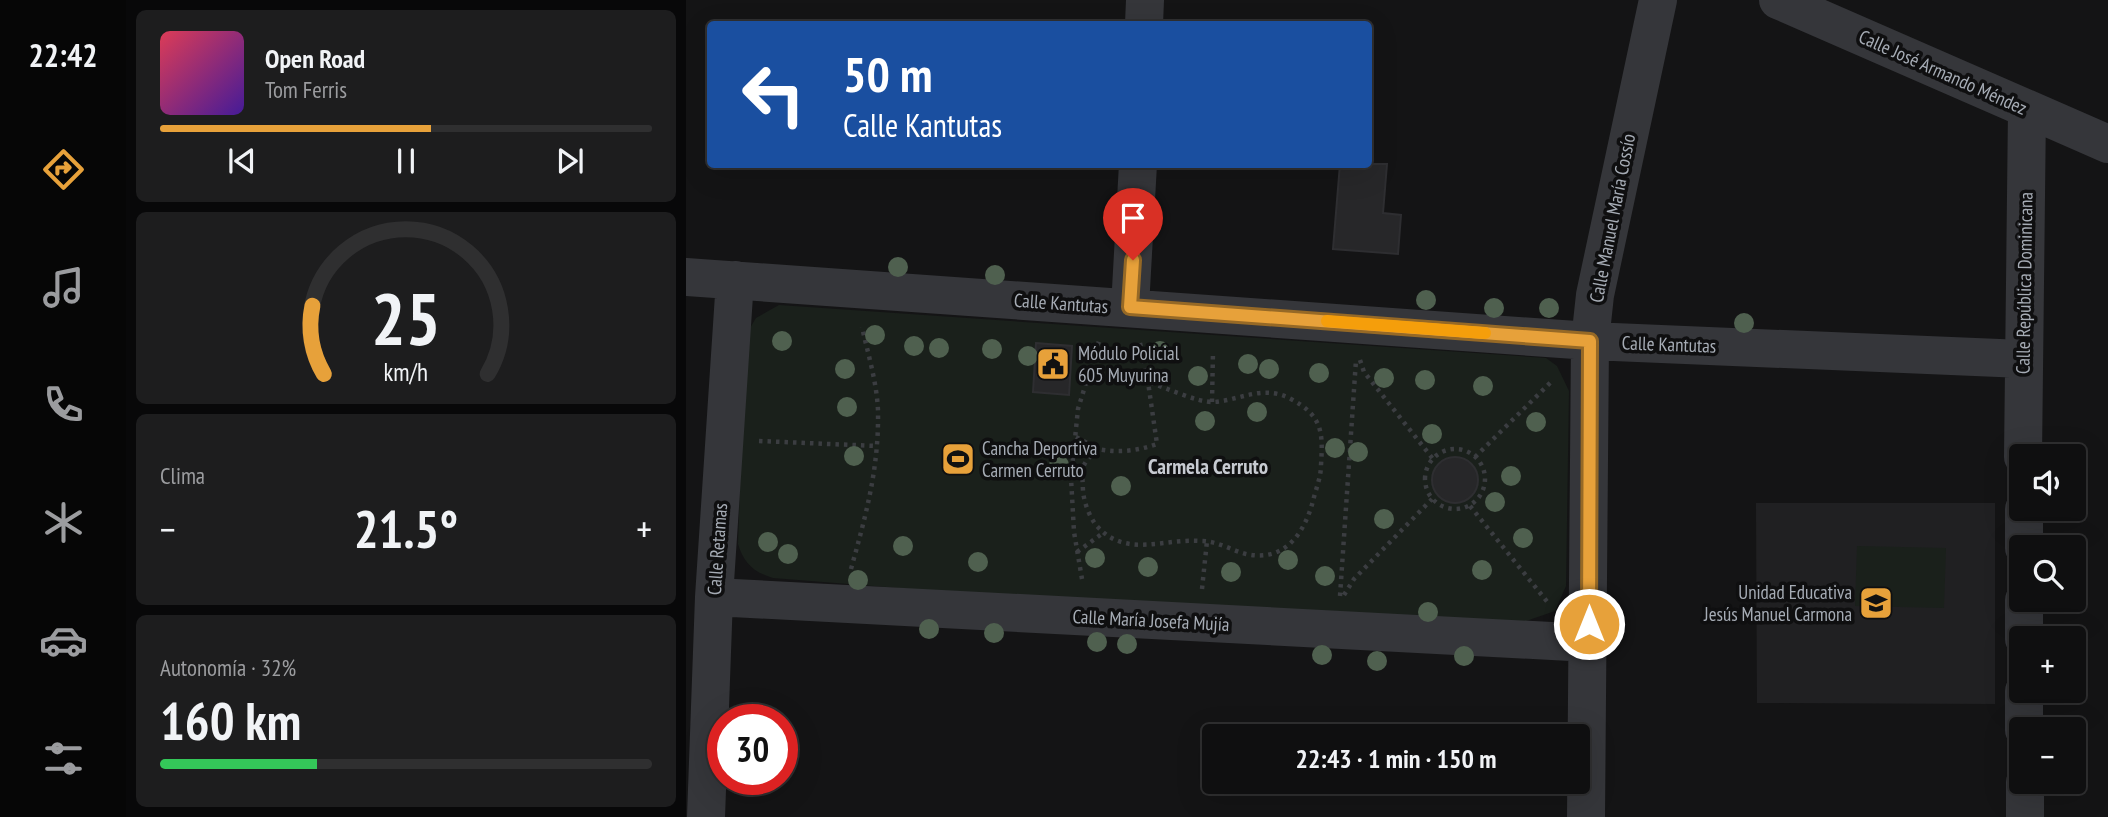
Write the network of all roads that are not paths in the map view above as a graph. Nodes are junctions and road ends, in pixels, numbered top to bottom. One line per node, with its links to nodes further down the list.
1 (1145, 0): 4 (street)
2 (1658, 0): 11 (street, Calle Manuel María Cossío)
3 (1778, 0): 5 (street, Calle José Armando Méndez)
4 (1144, 21)
5 (2027, 109): 6 (street, Calle José Armando Méndez); 12 (street, Calle República Dominicana)
6 (2108, 144)
7 (1138, 168): 10 (street)
8 (686, 276): 9 (street, Calle Kantutas)
9 (734, 280): 10 (street, Calle Kantutas); 14 (street, Calle Retamas)
10 (1135, 323): 11 (street, Calle Kantutas)
11 (1590, 341): 12 (street, Calle Kantutas); 15 (street, Calle Manuel María Cossío)
12 (2023, 359): 13 (street, Calle República Dominicana)
13 (2023, 444)
14 (714, 597): 15 (street, Calle María Josefa Mujía); 17 (street, Calle Retamas)
15 (1589, 643): 18 (street, Calle Manuel María Cossío)
16 (2025, 794): 19 (street)
17 (706, 817)
18 (1586, 817)
19 (2025, 817)

